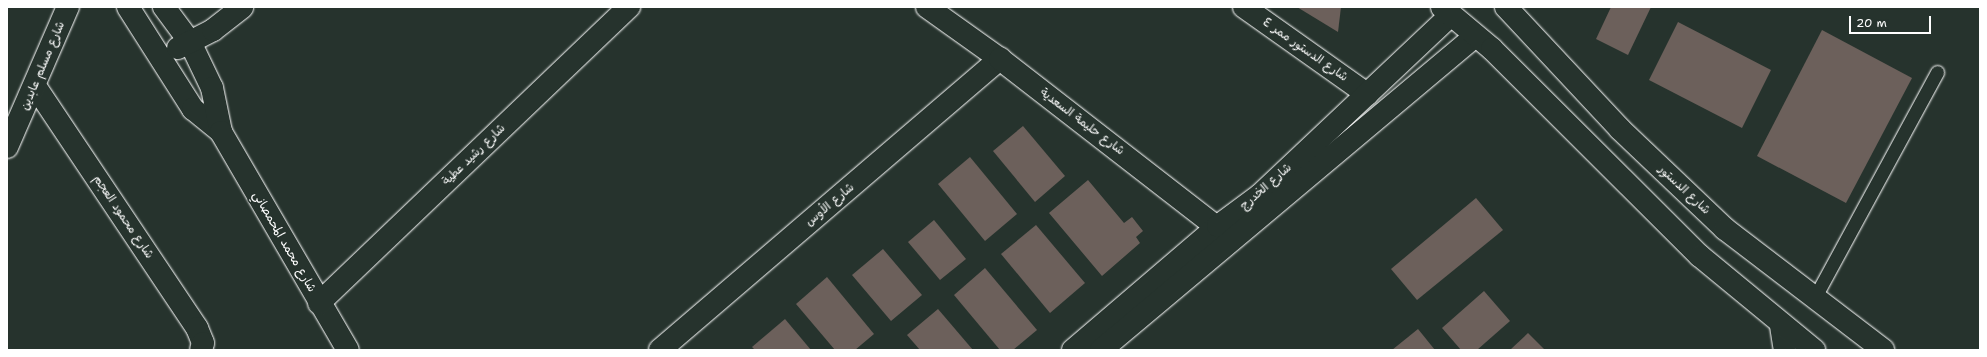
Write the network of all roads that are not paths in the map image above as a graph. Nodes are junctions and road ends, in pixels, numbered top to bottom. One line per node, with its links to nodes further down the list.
1 (68, 7): 15 (street, شارع مسلم عابدين)
2 (128, 7): 12 (street, شارع محمد المحمصاني)
3 (164, 7): 11 (street, شارع محمد المحمصاني)
4 (242, 7): 11 (street)
5 (629, 7): 21 (street, شارع رشيد عطية)
6 (927, 7): 13 (street, شارع حليمة السعدية)
7 (1244, 7): 16 (street, شارع الدستور ممر ٤)
8 (1506, 7): 20 (street, شارع الدستور)
9 (1446, 11): 10 (street); 16 (street, شارع الخدرج)
10 (1475, 36): 19 (street, شارع الخدرج); 22 (street)
11 (190, 42): 12 (street); 17 (street, شارع محمد المحمصاني)
12 (161, 57): 17 (street, شارع محمد المحمصاني)
13 (1000, 60): 19 (street, شارع حليمة السعدية); 25 (street, شارع الأوس)
14 (1937, 72): 20 (lane)
15 (35, 86): 18 (street, شارع مسلم عابدين); 23 (street, شارع محمود العجم)
16 (1367, 94): 19 (street, شارع الخدرج)
17 (221, 132): 21 (street, شارع محمد المحمصاني)
18 (7, 147)
19 (1225, 234): 26 (street, شارع الخدرج); 27 (street, شارع الخدرج)
20 (1815, 297): 30 (street, شارع الدستور)
21 (319, 303): 24 (street, شارع محمد المحمصاني)
22 (1781, 326): 28 (street); 29 (street)
23 (201, 350)
24 (348, 350)
25 (660, 350)
26 (1073, 350)
27 (1101, 350)
28 (1785, 350)
29 (1814, 350)
30 (1884, 350)

